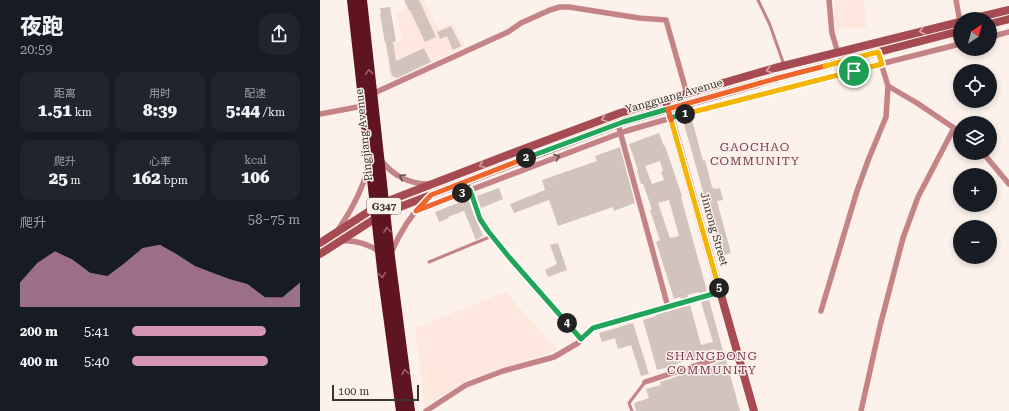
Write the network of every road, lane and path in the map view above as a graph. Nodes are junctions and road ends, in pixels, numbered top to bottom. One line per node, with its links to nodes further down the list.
1 (352, 0): 24 (highway, Pingjiang Avenue / G347)
2 (362, 0): 21 (highway, Pingjiang Avenue / G347, one-way to 2)
3 (758, 0): 19 (lane)
4 (829, 0): 17 (street)
5 (956, 0): 7 (street)
6 (1009, 10): 8 (main road)
7 (958, 12)
8 (997, 13)
9 (1009, 19): 10 (main road)
10 (997, 22)
11 (953, 24): 17 (main road, Yangguang Avenue, one-way to 17)
12 (1009, 32): 14 (street)
13 (953, 34): 16 (main road, Yangguang Avenue)
14 (997, 35)
15 (953, 46): 18 (street)
16 (878, 52): 18 (street); 25 (main road, Yangguang Avenue)
17 (838, 53): 19 (main road, Yangguang Avenue)
18 (882, 64): 20 (street); 27 (street)
19 (784, 66): 22 (main road, Yangguang Avenue, one-way to 22)
20 (888, 86): 29 (street); 52 (street)
21 (372, 94): 22 (street); 32 (highway, Pingjiang Avenue / G347)
22 (687, 94): 23 (main road, Yangguang Avenue)
23 (665, 100): 25 (main road, Jinrong Street); 36 (main road, Yangguang Avenue, one-way to 36)
24 (363, 106): 26 (street); 34 (highway, Pingjiang Avenue / G347)
25 (668, 109): 27 (main road, Jinrong Street); 28 (main road, Yangguang Avenue)
26 (320, 114)
27 (670, 118): 31 (street); 50 (main road, Jinrong Street)
28 (618, 124): 31 (street); 35 (main road, Yangguang Avenue)
29 (953, 127)
30 (953, 130): 61 (street)
31 (621, 133): 38 (street, one-way to 31); 51 (street)
32 (378, 156): 36 (street, one-way to 32); 40 (highway, Pingjiang Avenue / G347)
33 (990, 160): 37 (street)
34 (370, 164): 40 (highway, Pingjiang Avenue / G347); 42 (street)
35 (467, 181): 38 (street); 39 (main road, Yangguang Avenue)
36 (432, 184): 40 (main road, Yangguang Avenue)
37 (1009, 184)
38 (470, 190): 41 (street); 43 (street)
39 (431, 195): 40 (main road, Yangguang Avenue); 41 (street)
40 (380, 211): 42 (main road, Yangguang Avenue); 44 (main road, Yangguang Avenue); 46 (highway, Pingjiang Avenue / G347); 48 (highway, Pingjiang Avenue / G347, one-way to 40)
41 (416, 211): 48 (street)
42 (336, 233): 45 (main road, Yangguang Avenue)
43 (492, 236): 49 (lane); 53 (street)
44 (341, 241): 46 (street); 47 (main road, Yangguang Avenue)
45 (320, 243)
46 (380, 252): 56 (highway, Pingjiang Avenue / G347, one-way to 56)
47 (320, 254)
48 (390, 257): 57 (highway, Pingjiang Avenue / G347, one-way to 48)
49 (429, 262)
50 (720, 292): 51 (street); 54 (main road, Jinrong Street)
51 (668, 307): 53 (street)
52 (821, 311)
53 (581, 339): 58 (street)
54 (737, 352): 55 (street); 60 (main road, Jinrong Street)
55 (645, 382): 59 (lane)
56 (400, 411)
57 (410, 411)
58 (426, 411)
59 (632, 411)
60 (754, 411)
61 (861, 411)

